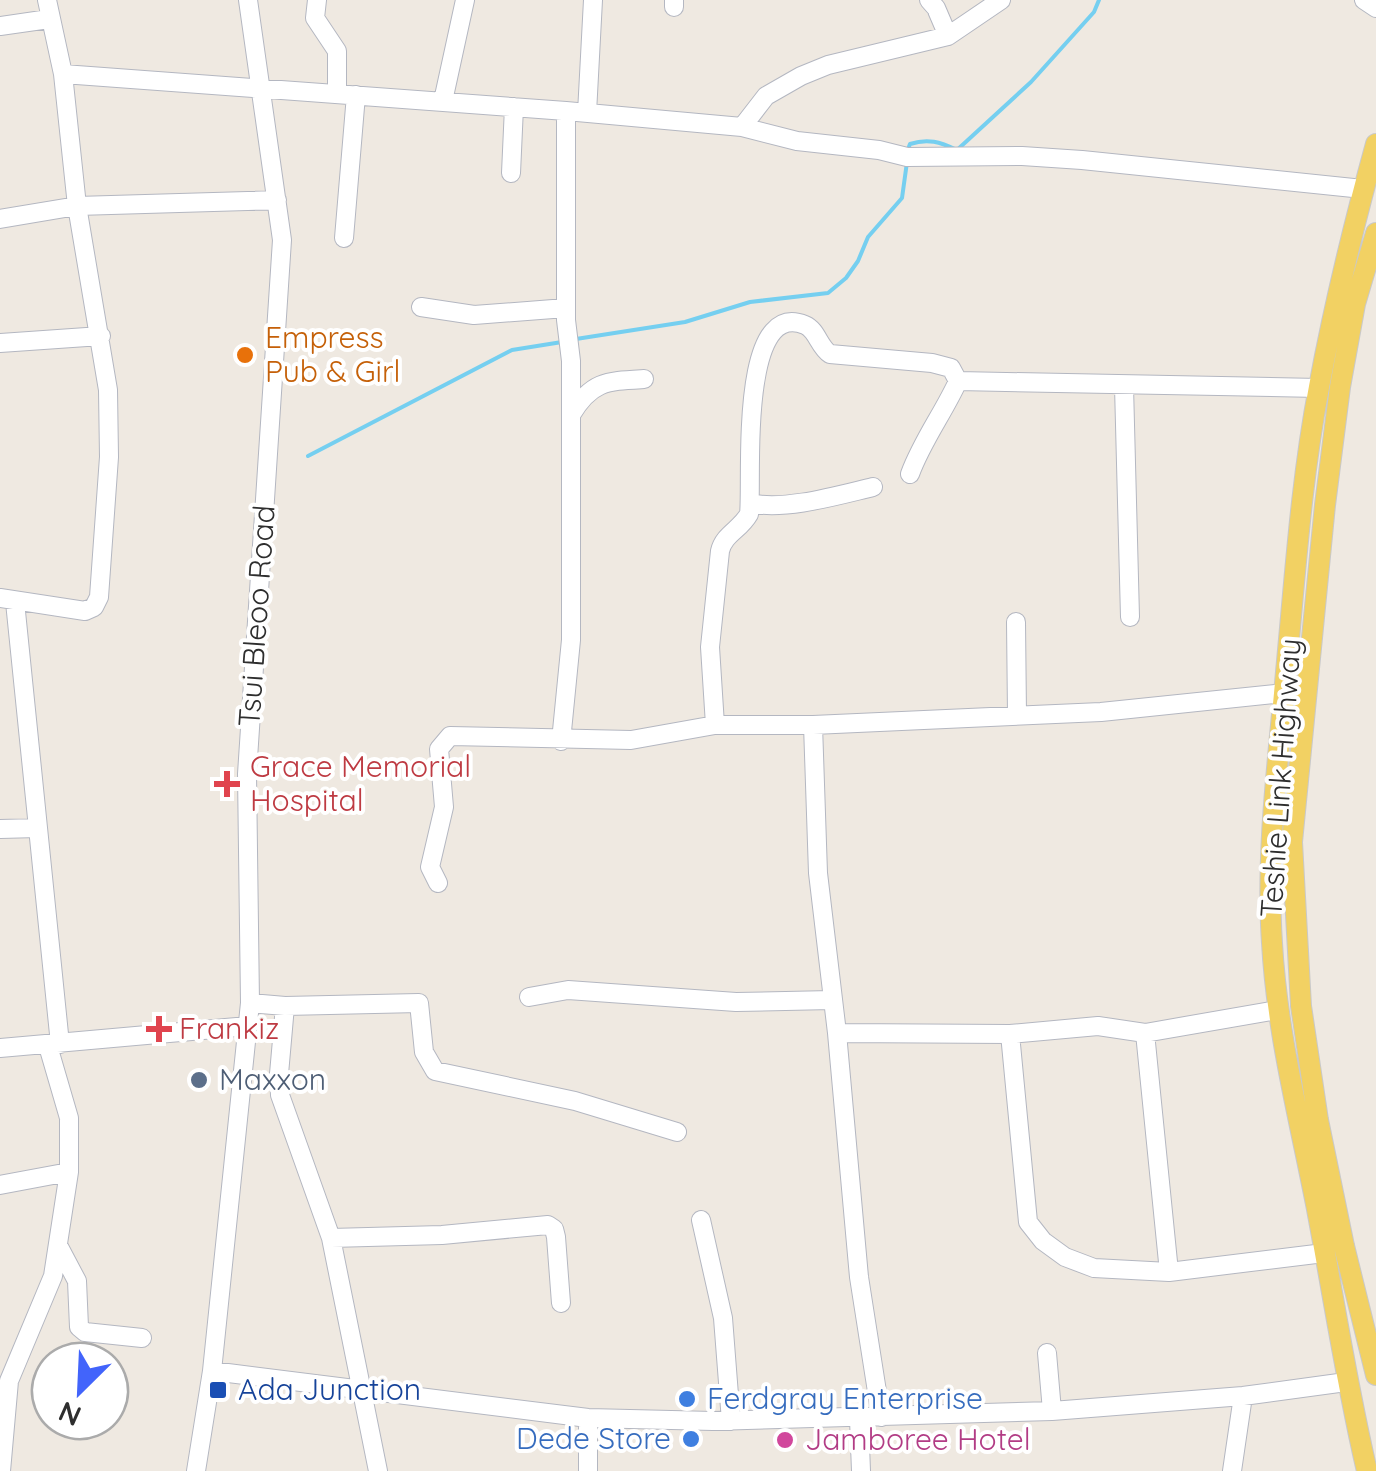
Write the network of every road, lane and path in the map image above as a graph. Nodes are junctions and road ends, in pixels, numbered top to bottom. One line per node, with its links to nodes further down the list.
1 (248, 0): 13 (street, Tsui Bleoo Road)
2 (317, 0): 14 (street)
3 (465, 0): 15 (street)
4 (593, 0): 18 (street)
5 (928, 0): 11 (street)
6 (1001, 0): 11 (street)
7 (1364, 0): 8 (street)
8 (1376, 8)
9 (48, 10): 10 (street); 12 (street)
10 (0, 26)
11 (948, 36): 19 (street)
12 (63, 74): 13 (street); 24 (street)
13 (260, 88): 14 (street); 23 (street, Tsui Bleoo Road)
14 (347, 94): 15 (street); 27 (street)
15 (443, 101): 16 (street)
16 (514, 106): 17 (street); 21 (street)
17 (566, 110): 18 (street); 29 (street)
18 (587, 113): 19 (street)
19 (742, 127): 22 (street)
20 (1376, 144): 22 (main road, Teshie Link Highway)
21 (511, 173)
22 (1363, 190): 35 (main road, Teshie Link Highway)
23 (276, 200): 24 (street); 53 (street, Tsui Bleoo Road)
24 (77, 206): 25 (street); 30 (street)
25 (0, 219)
26 (1376, 233): 73 (main road, Teshie Link Highway)
27 (344, 238)
28 (421, 307): 29 (street)
29 (566, 314): 36 (street)
30 (101, 336): 31 (street); 40 (street)
31 (0, 342)
32 (644, 379): 36 (street)
33 (958, 380): 34 (street); 37 (street); 39 (street)
34 (1124, 386): 35 (street); 41 (street)
35 (1319, 388): 43 (main road, Teshie Link Highway)
36 (571, 415): 47 (street)
37 (910, 474)
38 (874, 487): 39 (street)
39 (750, 504): 46 (street)
40 (7, 600): 49 (street)
41 (1130, 617)
42 (1016, 622): 44 (street)
43 (1284, 693): 44 (street); 55 (main road, Teshie Link Highway)
44 (1017, 716): 45 (street)
45 (812, 725): 46 (street); 52 (street)
46 (715, 726): 47 (street)
47 (561, 741): 50 (street)
48 (0, 828): 49 (street)
49 (38, 828): 60 (street)
50 (438, 884)
51 (529, 997): 52 (street)
52 (832, 1000): 57 (street)
53 (250, 1003): 54 (street); 56 (street, Tsui Bleoo Road)
54 (285, 1006): 62 (street); 66 (street)
55 (1277, 1010): 59 (street); 68 (main road, Teshie Link Highway)
56 (248, 1026): 60 (street); 74 (street, Tsui Bleoo Road)
57 (837, 1033): 58 (street); 79 (street)
58 (1010, 1034): 59 (street); 69 (street)
59 (1145, 1034): 69 (street)
60 (54, 1045): 61 (street); 63 (street)
61 (0, 1048)
62 (676, 1132)
63 (68, 1172): 64 (street); 67 (street)
64 (0, 1185)
65 (701, 1220): 82 (street)
66 (331, 1238): 70 (street); 76 (street)
67 (59, 1247): 71 (street); 83 (street)
68 (1324, 1252): 69 (street); 75 (main road, Teshie Link Highway)
69 (1169, 1272)
70 (561, 1303)
71 (142, 1338)
72 (1047, 1353): 78 (street)
73 (1375, 1370): 75 (main road)
74 (212, 1371): 76 (street); 84 (street, Tsui Bleoo Road)
75 (1346, 1382): 77 (street); 89 (main road, Teshie Link Highway)
76 (364, 1391): 80 (street); 85 (street)
77 (1243, 1396): 78 (street); 88 (street)
78 (1052, 1412): 79 (street)
79 (881, 1417): 81 (street)
80 (588, 1418): 82 (street); 86 (street)
81 (859, 1419): 82 (street); 87 (street)
82 (731, 1420)
83 (1, 1471)
84 (196, 1471)
85 (378, 1471)
86 (588, 1471)
87 (862, 1471)
88 (1232, 1471)
89 (1367, 1471)

